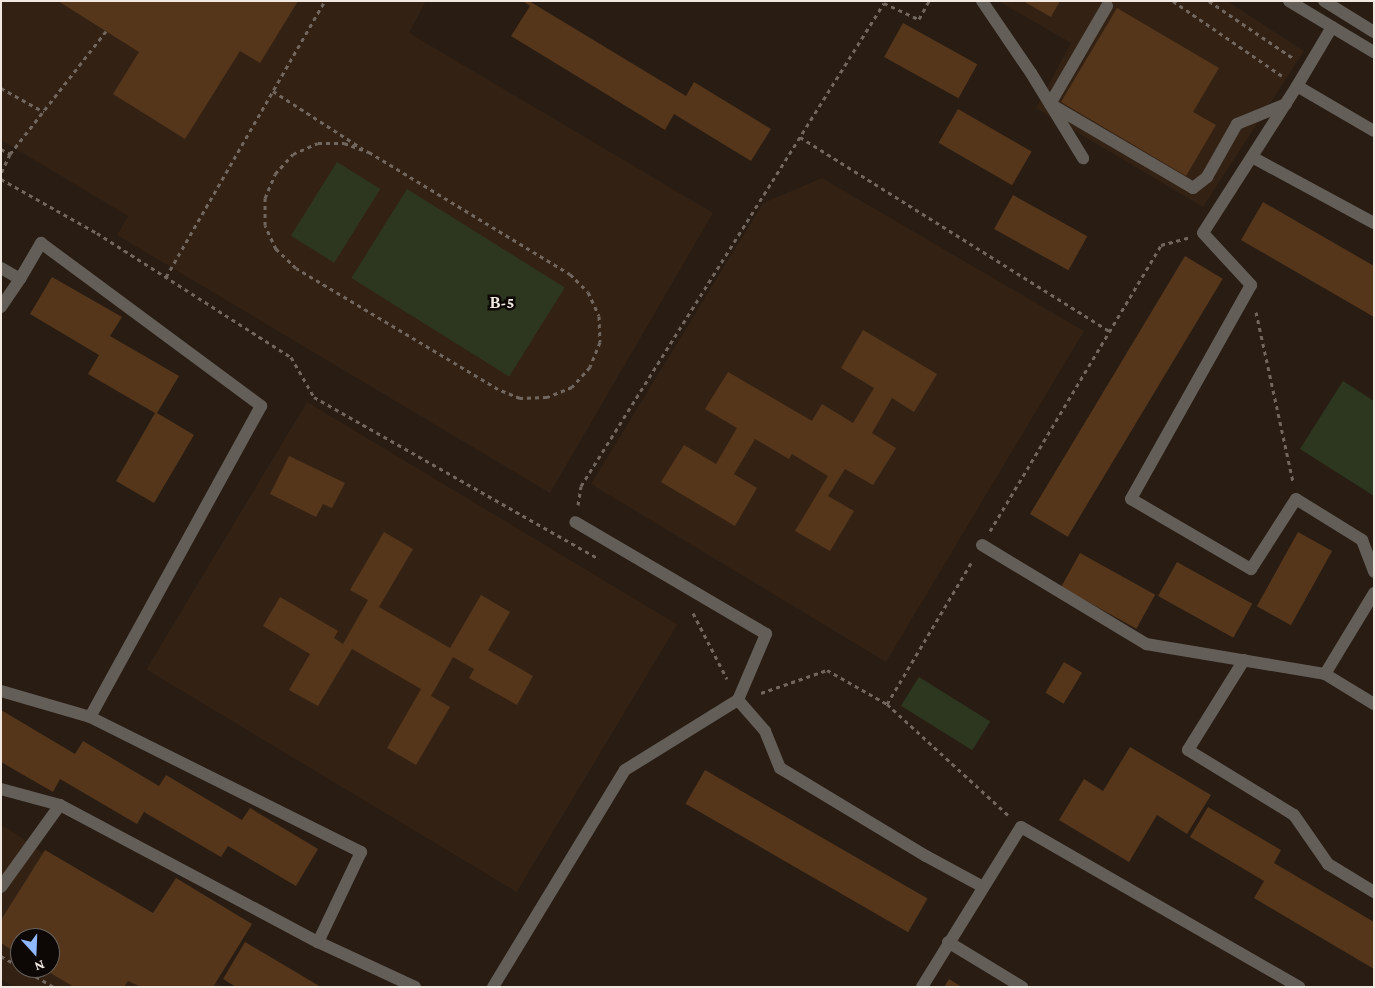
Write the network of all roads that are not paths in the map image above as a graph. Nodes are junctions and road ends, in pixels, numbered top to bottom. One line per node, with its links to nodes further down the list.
1 (982, 1): 9 (street)
2 (1289, 1): 5 (street)
3 (1324, 1): 6 (street)
4 (1106, 3): 9 (street)
5 (1332, 27): 7 (street); 8 (street)
6 (1374, 32)
7 (1374, 52)
8 (1297, 86): 10 (street); 11 (street)
9 (1050, 104): 10 (street); 13 (street)
10 (1286, 104): 12 (street)
11 (1374, 131)
12 (1252, 157): 14 (street); 20 (street)
13 (1083, 158)
14 (1374, 222)
15 (1, 268): 16 (street)
16 (20, 279): 17 (street); 27 (street)
17 (1, 307)
18 (575, 522): 25 (street)
19 (982, 545): 22 (street)
20 (1374, 572)
21 (1374, 593): 23 (street)
22 (1244, 660): 23 (street); 32 (street)
23 (1325, 674): 26 (street)
24 (1, 692): 27 (street)
25 (738, 700): 31 (street); 36 (street)
26 (1374, 704)
27 (90, 717): 33 (street)
28 (1, 789): 29 (street)
29 (60, 805): 30 (street); 33 (street)
30 (1, 887)
31 (983, 887): 34 (street); 39 (street)
32 (1374, 892)
33 (318, 942): 35 (street)
34 (948, 942): 37 (street); 38 (street)
35 (415, 987)
36 (493, 987)
37 (922, 987)
38 (1022, 987)
39 (1299, 987)

